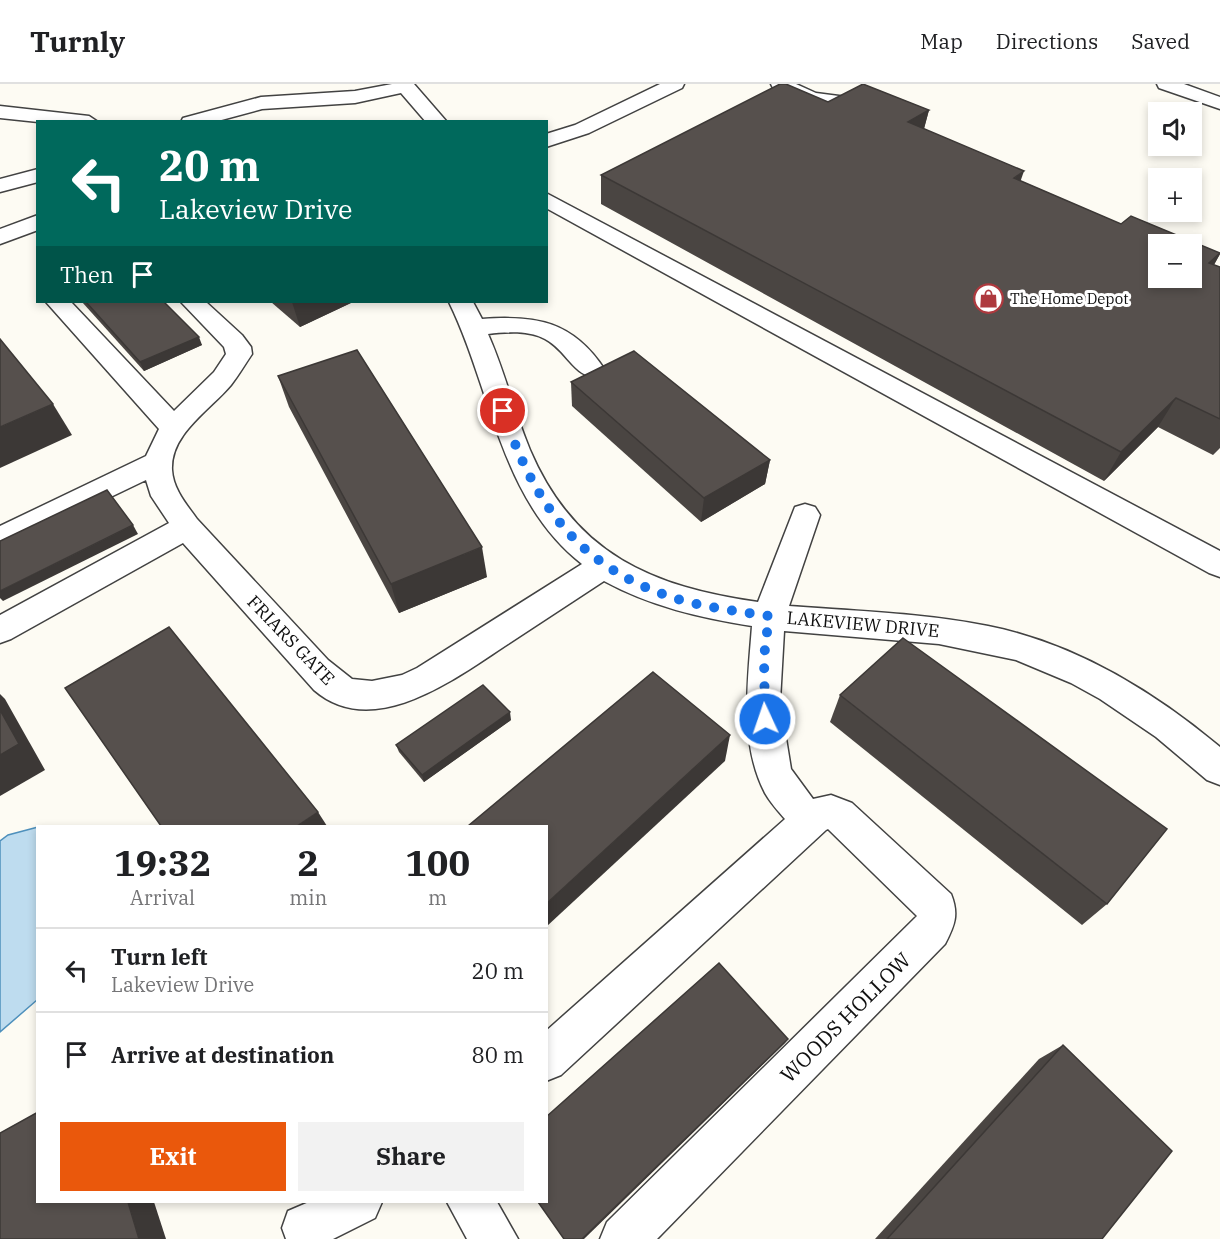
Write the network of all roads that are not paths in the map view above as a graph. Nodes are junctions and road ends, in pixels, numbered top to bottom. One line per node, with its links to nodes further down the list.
1 (675, 84): 11 (street)
2 (780, 84): 7 (street)
3 (1166, 84): 5 (street)
4 (404, 85): 9 (street); 10 (street)
5 (1220, 103)
6 (0, 111): 8 (street)
7 (893, 118)
8 (73, 120)
9 (196, 120)
10 (436, 120)
11 (548, 140)
12 (36, 176): 13 (street)
13 (0, 186)
14 (548, 200): 27 (street)
15 (36, 223): 16 (street)
16 (0, 237)
17 (59, 303): 21 (street)
18 (194, 303): 21 (street)
19 (468, 314): 20 (street); 26 (street, LAKEVIEW DRIVE)
20 (592, 370)
21 (174, 428): 22 (street)
22 (156, 464): 24 (street, FRIARS GATE); 25 (street)
23 (805, 515): 28 (street)
24 (187, 527): 26 (street, FRIARS GATE); 29 (street)
25 (0, 539)
26 (603, 566): 28 (street, LAKEVIEW DRIVE)
27 (1220, 566)
28 (769, 616): 30 (street, LAKEVIEW DRIVE); 31 (street)
29 (0, 630)
30 (1220, 769)
31 (808, 821): 32 (street, WOODS HOLLOW); 37 (street, WOODS HOLLOW)
32 (548, 1058)
33 (356, 1203): 35 (street)
34 (471, 1203): 36 (street)
35 (303, 1223)
36 (494, 1239)
37 (624, 1239)

